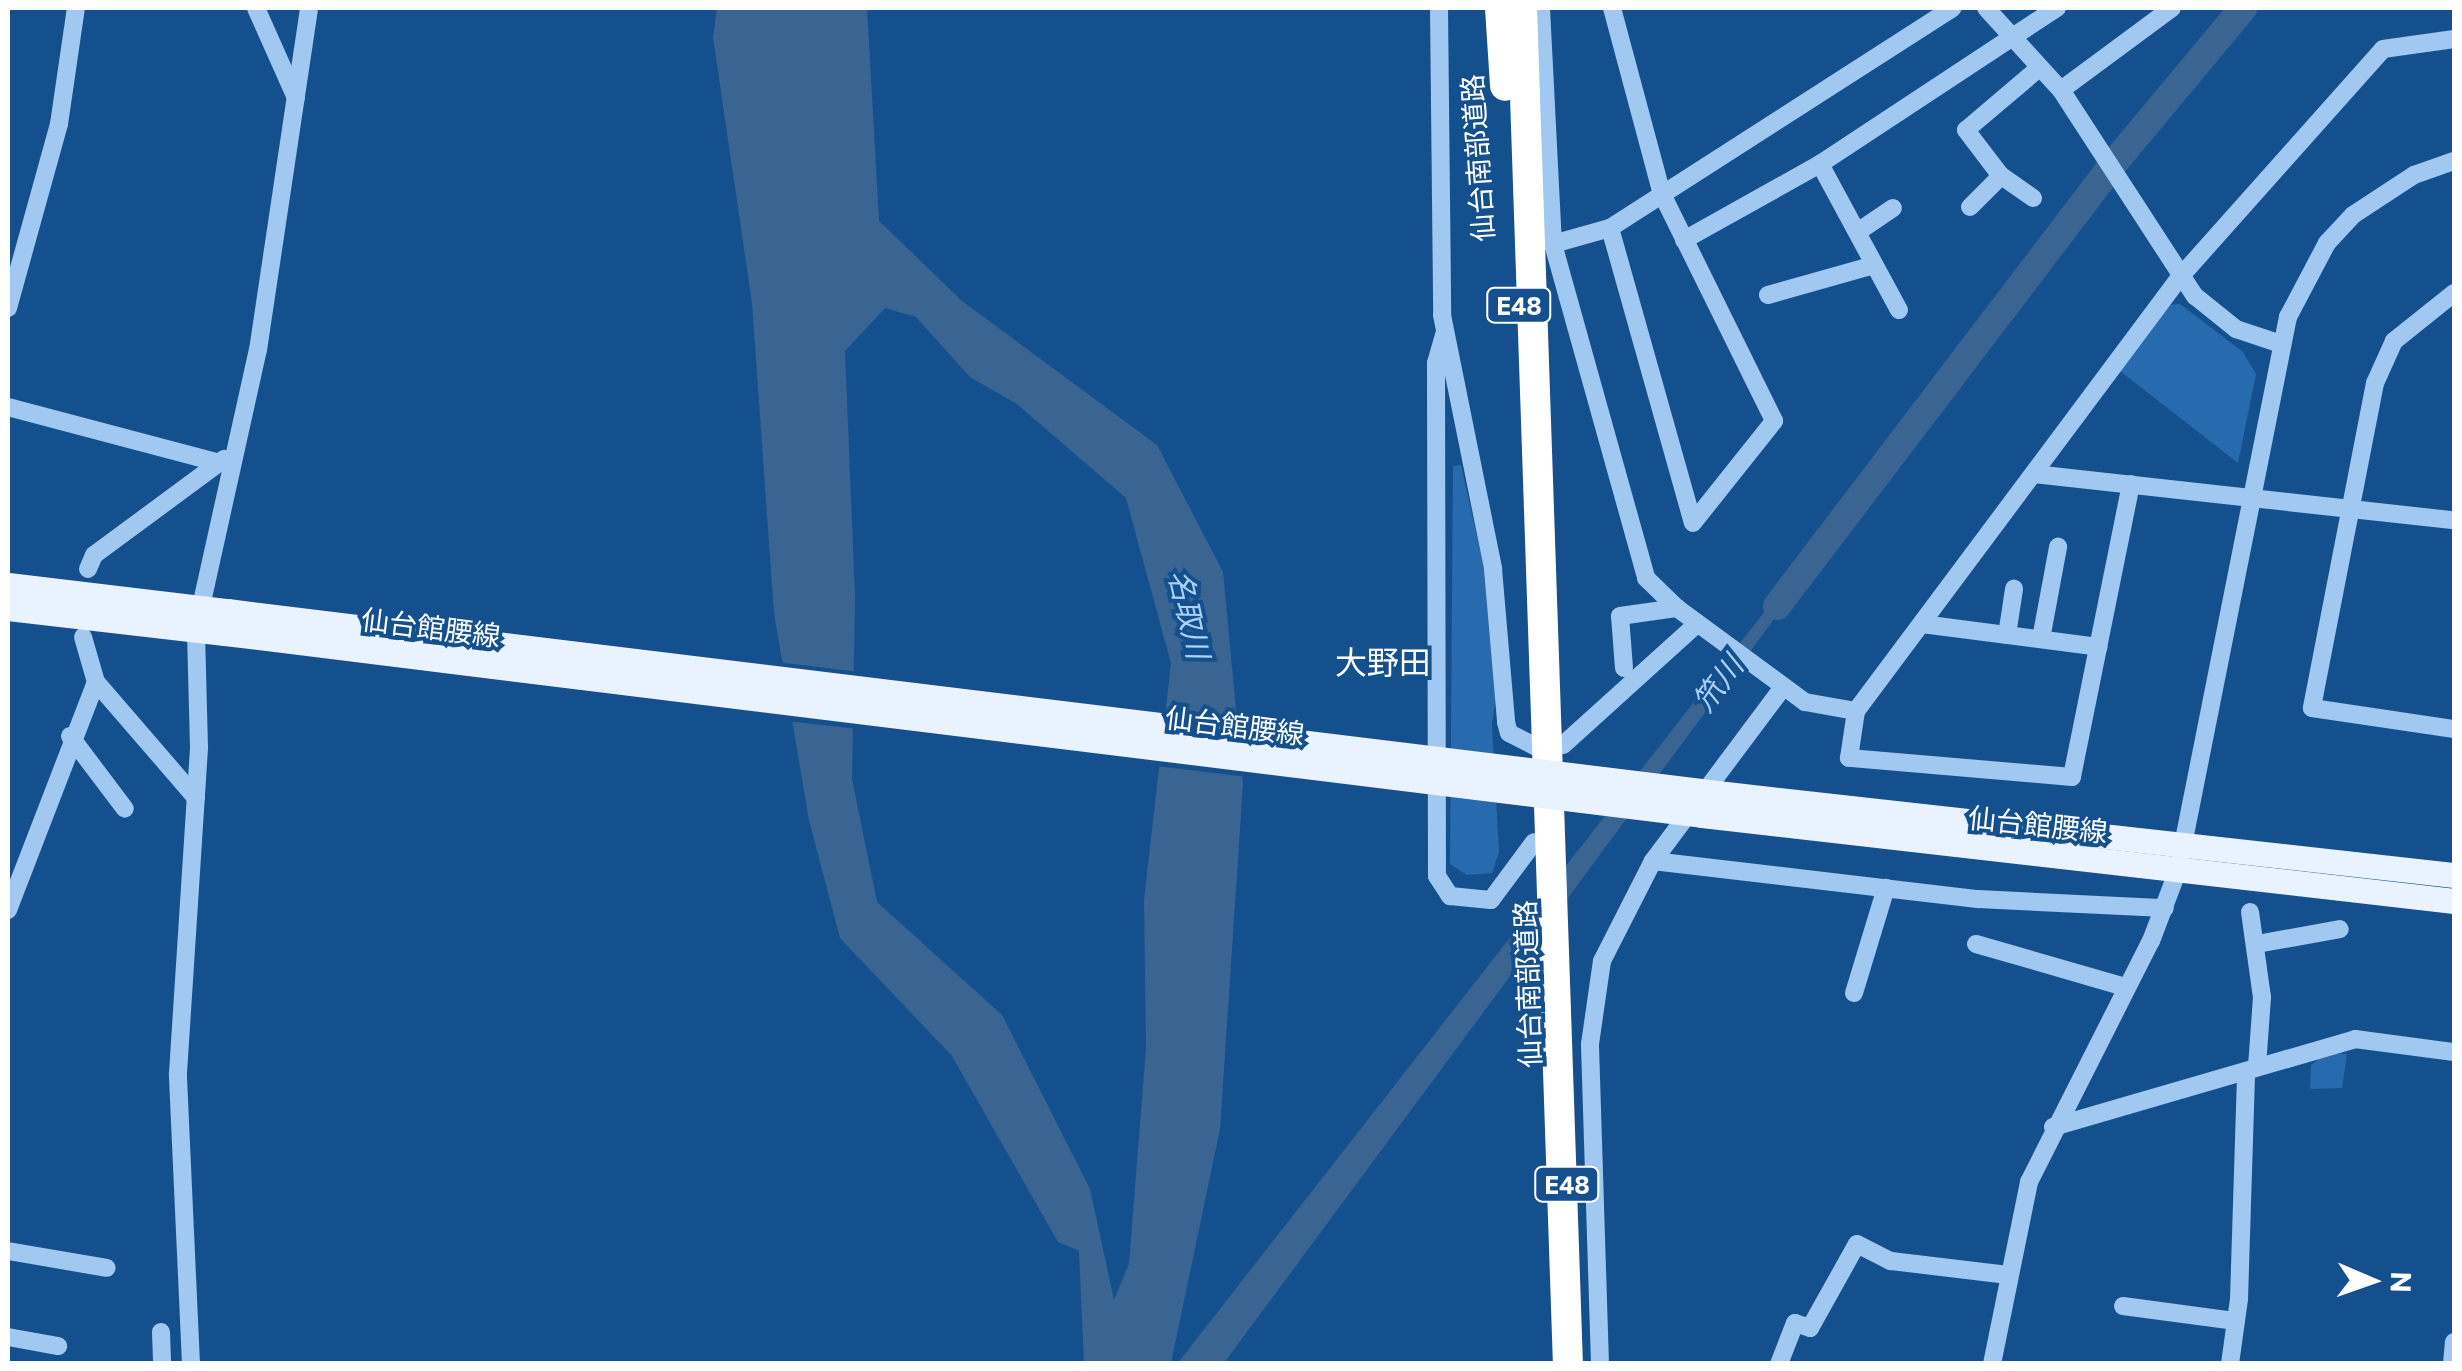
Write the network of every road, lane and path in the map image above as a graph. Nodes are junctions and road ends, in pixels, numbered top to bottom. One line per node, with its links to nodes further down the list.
1 (76, 8): 33 (street)
2 (256, 8): 17 (street)
3 (309, 8): 17 (street)
4 (1438, 8): 35 (street)
5 (1500, 8): 49 (highway, 仙台南部道路 / E48)
6 (1522, 8): 49 (highway, 仙台南部道路 / E48)
7 (1541, 8): 28 (street)
8 (1612, 8): 21 (street)
9 (1952, 8): 21 (street)
10 (1986, 8): 13 (street)
11 (2057, 8): 13 (street)
12 (2172, 8): 16 (street)
13 (2008, 38): 15 (street); 19 (street)
14 (2454, 39): 30 (street)
15 (2038, 69): 16 (street); 20 (street)
16 (2061, 90): 30 (street)
17 (298, 101): 38 (street)
18 (2454, 162): 36 (street)
19 (1820, 164): 26 (street); 27 (street)
20 (2001, 176): 22 (street); 23 (street)
21 (1662, 194): 25 (street); 27 (street)
22 (2032, 198)
23 (1970, 206)
24 (1893, 208): 26 (street)
25 (1610, 228): 27 (street); 28 (street)
26 (1859, 232): 29 (street)
27 (1684, 240)
28 (1552, 244): 51 (street)
29 (1874, 265): 32 (street); 34 (street)
30 (2180, 277): 36 (street); 40 (street)
31 (2454, 293): 43 (street)
32 (1768, 295)
33 (8, 308)
34 (1898, 310)
35 (1446, 330): 67 (street); 70 (street)
36 (2280, 344): 42 (street)
37 (8, 407): 39 (street)
38 (240, 446): 39 (street); 52 (street)
39 (220, 463): 46 (street)
40 (2034, 474): 41 (street); 54 (street)
41 (2131, 484): 42 (street); 59 (street)
42 (2253, 497): 43 (street); 71 (street)
43 (2351, 508): 44 (street); 64 (street)
44 (2454, 520)
45 (2058, 547): 58 (street)
46 (88, 569)
47 (8, 585): 52 (main road, 仙台館腰線)
48 (2014, 589): 56 (street)
49 (1541, 602): 70 (highway, 仙台南部道路 / E48)
50 (8, 608): 52 (main road, 仙台館腰線)
51 (1676, 608): 55 (street); 60 (street)
52 (197, 619): 53 (main road, 仙台館腰線); 68 (street)
53 (226, 622): 71 (main road, 仙台館腰線, bridge); 71 (main road, 仙台館腰線, bridge)
54 (1922, 624): 56 (street); 63 (street)
55 (1702, 627): 62 (street); 66 (street)
56 (2007, 635): 58 (street)
57 (82, 637): 61 (street)
58 (2042, 640): 59 (street)
59 (2099, 647): 63 (street)
60 (1624, 668)
61 (96, 682): 65 (street); 68 (street)
62 (1779, 683): 63 (street); 72 (street)
63 (1856, 711)
64 (2454, 730)
65 (70, 736): 69 (street); 77 (street)
66 (1563, 745)
67 (1536, 747)
68 (196, 798): 97 (street)
69 (124, 809)
70 (1544, 837): 98 (highway, 仙台南部道路 / E48)
71 (2182, 857): 73 (main road, 仙台館腰線); 75 (main road, 仙台館腰線); 76 (street)
72 (1653, 860): 74 (street); 99 (street)
73 (2454, 874)
74 (1886, 888): 76 (street); 82 (street)
75 (2454, 902)
76 (2164, 908): 83 (street)
77 (8, 910)
78 (2250, 912): 81 (street)
79 (2340, 930): 81 (street)
80 (1976, 944): 83 (street)
81 (2258, 944): 85 (street)
82 (1864, 985)
83 (2125, 987): 86 (street)
84 (2454, 1052): 85 (street)
85 (2252, 1069): 86 (street); 91 (street)
86 (2053, 1127): 89 (street)
87 (8, 1251): 88 (street)
88 (107, 1268)
89 (2008, 1275): 100 (street); 101 (street)
90 (2124, 1306): 91 (street)
91 (2236, 1320): 102 (street)
92 (162, 1332): 96 (street)
93 (8, 1338): 95 (street)
94 (2454, 1342): 103 (street)
95 (58, 1346)
96 (162, 1364)
97 (192, 1364)
98 (1568, 1364)
99 (1600, 1364)
100 (1779, 1364)
101 (1992, 1364)
102 (2230, 1364)
103 (2452, 1364)

